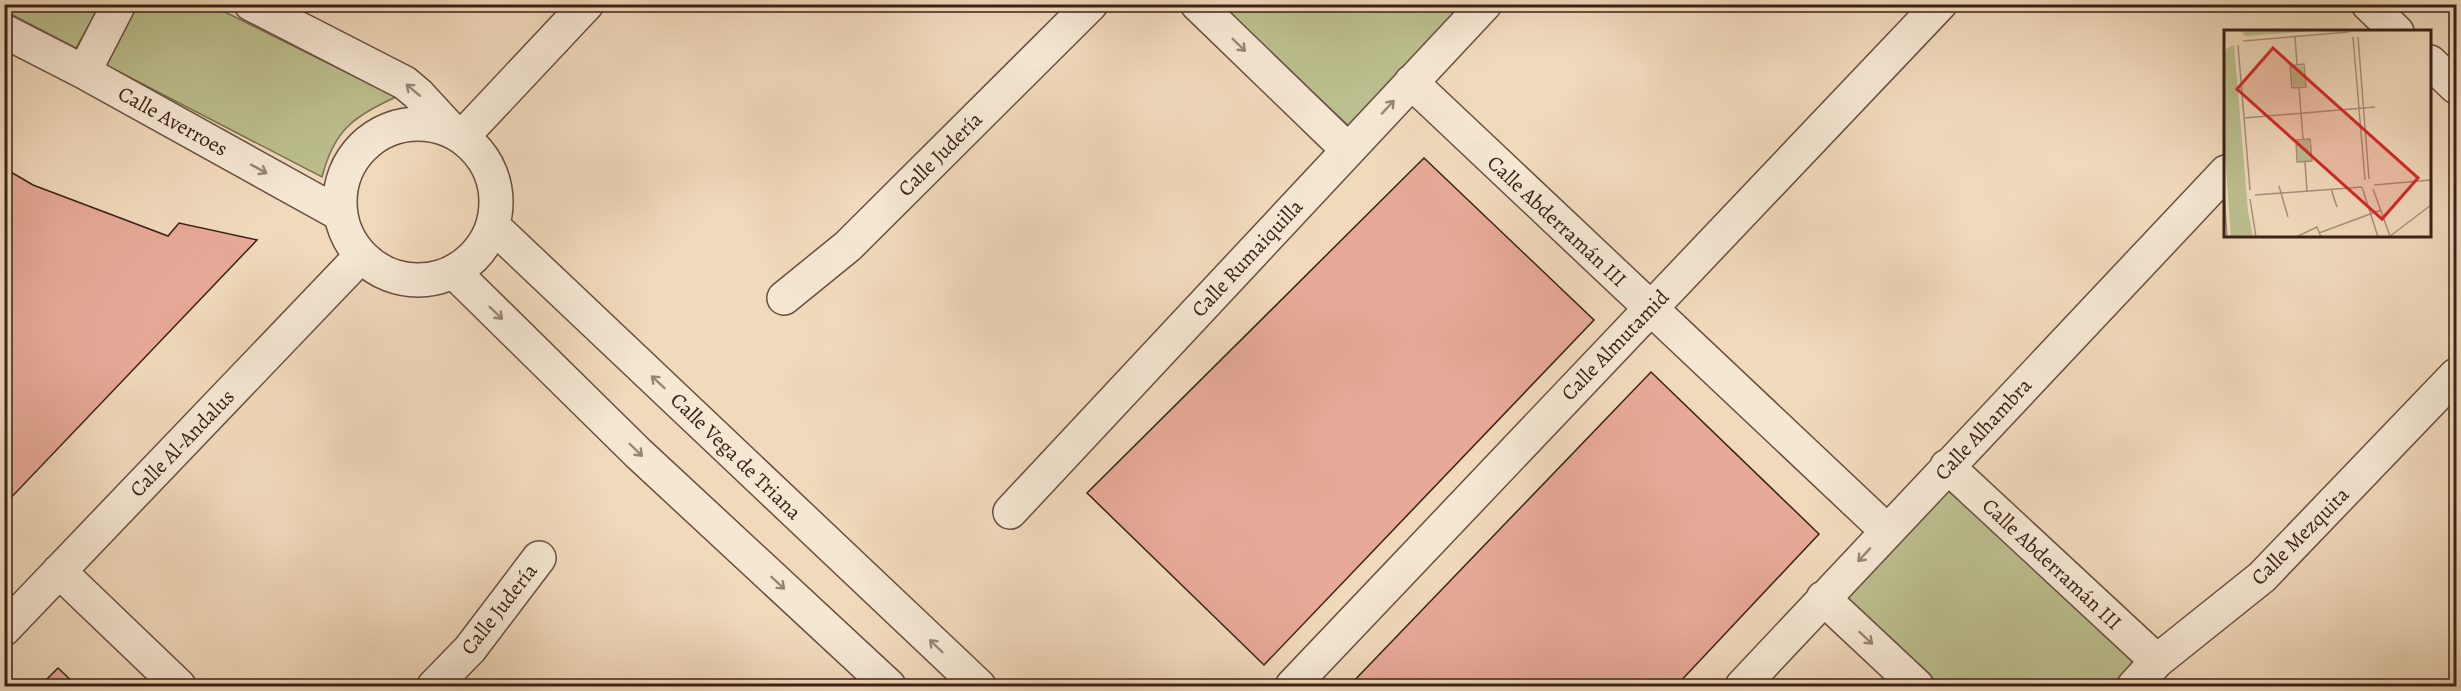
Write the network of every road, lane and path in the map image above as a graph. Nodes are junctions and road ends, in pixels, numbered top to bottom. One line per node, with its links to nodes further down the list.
1 (119, 4): 12 (street)
2 (251, 4): 15 (street, one-way to 2)
3 (587, 4): 15 (street)
4 (1091, 4): 22 (street, Calle Judería)
5 (1197, 4): 16 (street, one-way to 16)
6 (1940, 4): 23 (street, Calle Almutamid)
7 (2368, 4): 9 (street)
8 (1474, 8): 13 (street, Calle Rumaiquilla)
9 (2395, 30)
10 (4, 31): 12 (street, Calle Averroes)
11 (2431, 63): 14 (street)
12 (84, 72): 18 (street, Calle Averroes, one-way to 18)
13 (1411, 82): 16 (street, Calle Rumaiquilla, one-way to 13); 23 (street, Calle Abderramán III)
14 (2457, 87)
15 (458, 135): 18 (street); 19 (street)
16 (1348, 150): 26 (street, Calle Rumaiquilla)
17 (2224, 174): 25 (street, Calle Alhambra)
18 (340, 213): 20 (street)
19 (493, 226): 21 (street); 36 (street, Calle Vega de Triana, one-way to 19)
20 (360, 257): 21 (street); 29 (street, Calle Al-Andalus)
21 (454, 272): 35 (street, one-way to 35)
22 (784, 298)
23 (1650, 309): 27 (street, Calle Abderramán III); 37 (street, Calle Almutamid)
24 (2457, 375): 32 (street, Calle Mezquita)
25 (1947, 466): 27 (street, Calle Alhambra); 32 (street, Calle Abderramán III)
26 (1010, 512)
27 (1887, 531): 30 (street, Calle Alhambra, one-way to 30)
28 (539, 558): 34 (street, Calle Judería)
29 (59, 571): 31 (street, Calle Al-Andalus); 33 (street)
30 (1823, 598): 38 (street, Calle Alhambra); 39 (street, one-way to 39)
31 (4, 629)
32 (2157, 661): 40 (street, Calle Mezquita)
33 (179, 687)
34 (434, 687)
35 (889, 687)
36 (979, 687)
37 (1292, 687)
38 (1742, 687)
39 (1917, 687)
40 (2134, 687)

